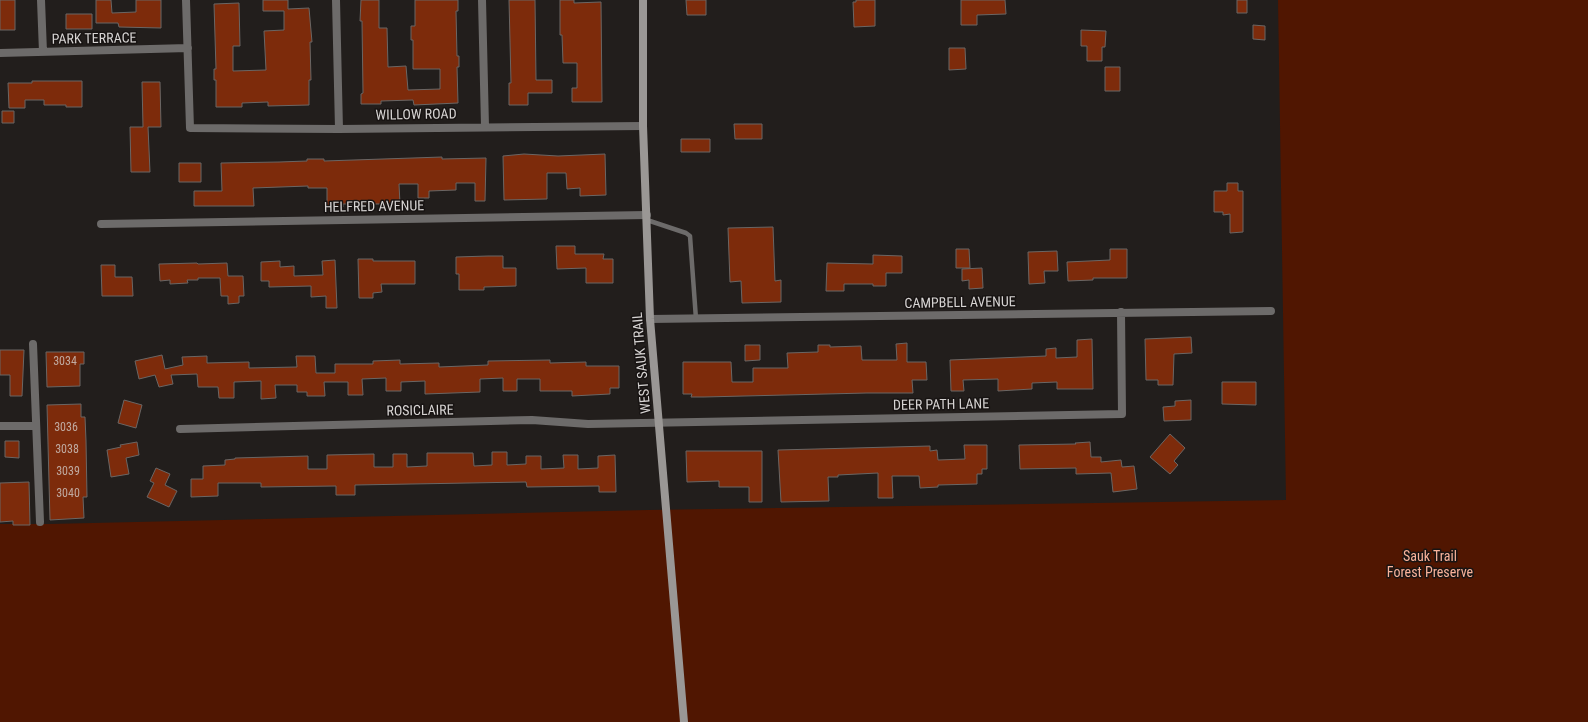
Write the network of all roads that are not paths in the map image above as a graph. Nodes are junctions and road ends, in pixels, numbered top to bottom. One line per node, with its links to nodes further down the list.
1 (42, 0): 7 (street)
2 (186, 0): 6 (street)
3 (336, 0): 11 (street)
4 (482, 0): 9 (street)
5 (643, 0): 10 (main road, WEST SAUK TRAIL)
6 (188, 48): 7 (street, PARK TERRACE); 11 (street, WILLOW ROAD)
7 (43, 52): 8 (street, PARK TERRACE)
8 (0, 53)
9 (485, 126): 10 (street, WILLOW ROAD); 11 (street, WILLOW ROAD)
10 (643, 126): 12 (main road, WEST SAUK TRAIL)
11 (339, 129)
12 (647, 218): 13 (street, HELFRED AVENUE); 16 (main road, WEST SAUK TRAIL); 17 (lane)
13 (101, 224)
14 (1270, 311): 15 (street, CAMPBELL AVENUE)
15 (1121, 312): 17 (street, CAMPBELL AVENUE); 19 (street, DEER PATH LANE)
16 (650, 319): 17 (street, CAMPBELL AVENUE); 19 (main road, WEST SAUK TRAIL)
17 (696, 319)
18 (33, 344): 21 (street)
19 (659, 423): 22 (street, ROSICLAIRE); 24 (main road, WEST SAUK TRAIL)
20 (0, 426): 21 (street)
21 (36, 426): 23 (street)
22 (180, 429)
23 (40, 522)
24 (684, 722)

